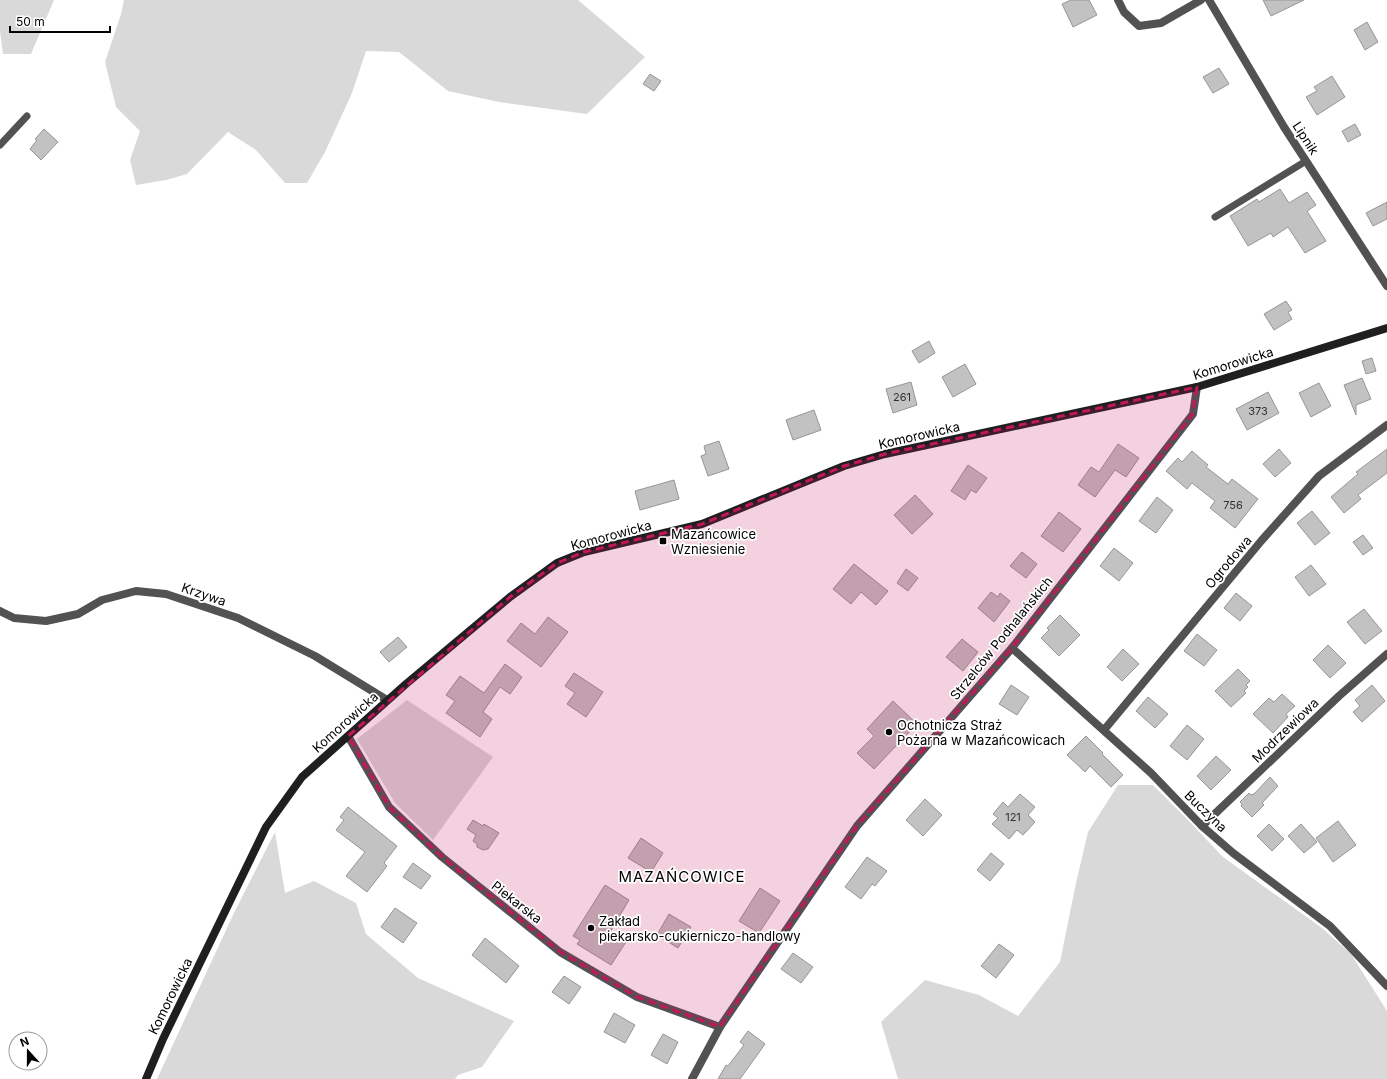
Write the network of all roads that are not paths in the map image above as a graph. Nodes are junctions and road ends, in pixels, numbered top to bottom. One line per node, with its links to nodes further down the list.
1 (1118, 0): 2 (street)
2 (1201, 0)
3 (1209, 0): 6 (street, Lipnik)
4 (27, 116): 5 (lane)
5 (0, 145)
6 (1306, 162): 7 (lane); 8 (street, Lipnik)
7 (1215, 217)
8 (1387, 286)
9 (1387, 328): 10 (street, Komorowicka)
10 (1197, 387): 13 (street, Strzelców Podhalańskich); 15 (street, Komorowicka)
11 (1387, 425): 16 (street, Ogrodowa)
12 (0, 612): 15 (street, Krzywa)
13 (1012, 648): 16 (street, Buczyna); 20 (street, Strzelców Podhalańskich)
14 (1387, 654): 18 (street, Modrzewiowa)
15 (387, 700): 17 (street, Komorowicka)
16 (1104, 730): 18 (street, Buczyna)
17 (348, 736): 20 (street, Piekarska); 21 (street, Komorowicka)
18 (1202, 826): 19 (street, Buczyna)
19 (1387, 986)
20 (720, 1027): 22 (street, Strzelców Podhalańskich)
21 (146, 1079)
22 (692, 1079)

